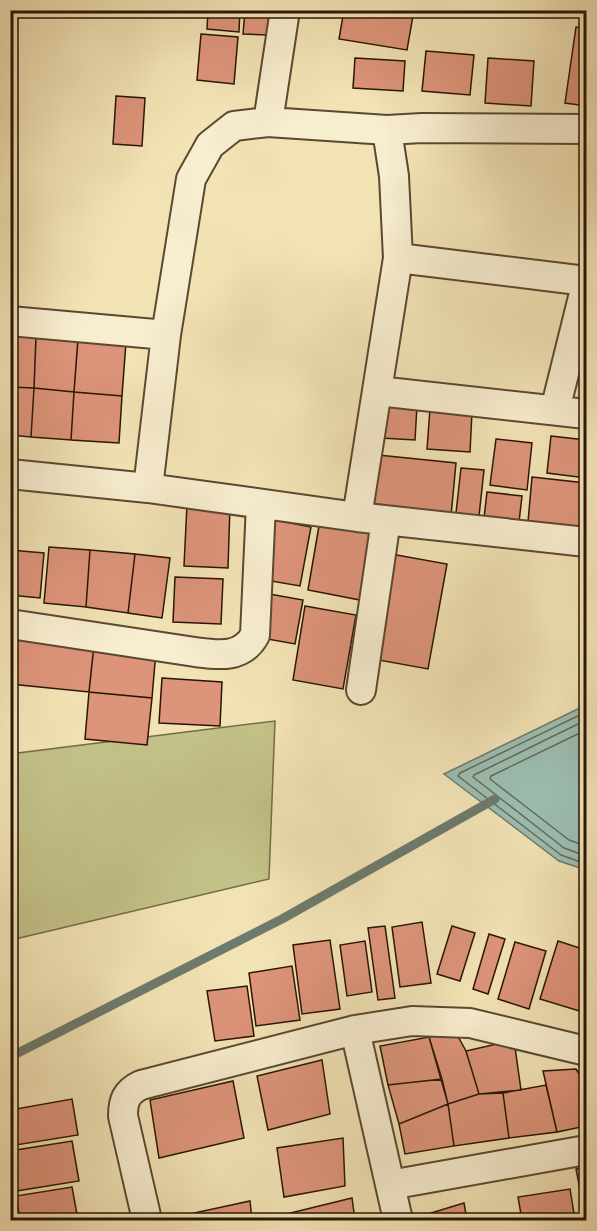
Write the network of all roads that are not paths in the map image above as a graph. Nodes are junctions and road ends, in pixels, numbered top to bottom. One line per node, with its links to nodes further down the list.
1 (285, 10): 2 (street)
2 (268, 122): 4 (street); 8 (street)
3 (586, 129): 4 (street)
4 (387, 130): 5 (street)
5 (398, 258): 6 (street); 9 (street)
6 (586, 283): 10 (street)
7 (10, 321): 8 (street)
8 (166, 335): 13 (street)
9 (378, 391): 10 (street); 15 (street)
10 (555, 410): 11 (street)
11 (586, 414)
12 (10, 474): 13 (street)
13 (148, 488): 14 (street)
14 (261, 504): 15 (street); 18 (street)
15 (357, 518): 16 (street)
16 (386, 520): 17 (street); 19 (street)
17 (586, 542)
18 (10, 624)
19 (361, 690)
20 (355, 1030): 21 (street); 23 (street); 24 (street)
21 (586, 1051)
22 (586, 1150): 23 (street)
23 (390, 1185): 25 (street)
24 (147, 1221)
25 (398, 1221)

